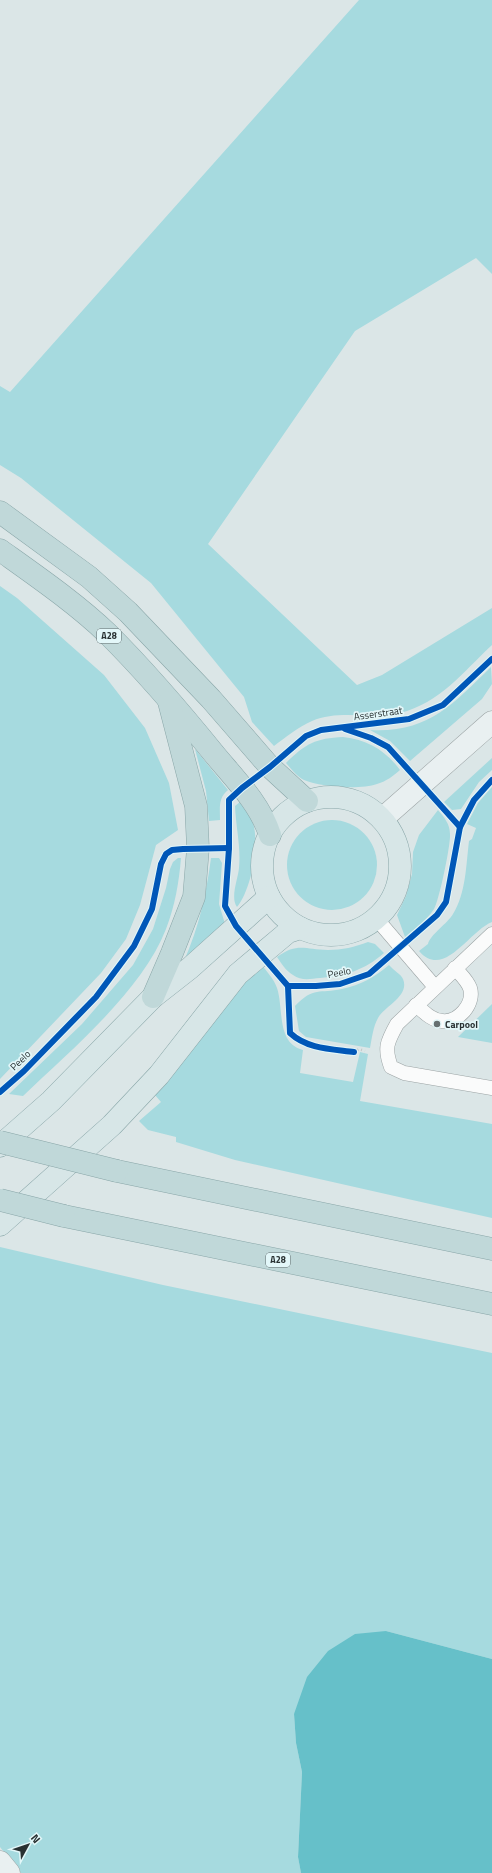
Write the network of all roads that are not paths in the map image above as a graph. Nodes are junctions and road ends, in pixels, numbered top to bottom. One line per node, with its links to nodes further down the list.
1 (0, 512): 5 (highway)
2 (0, 550): 3 (highway, A28)
3 (168, 699): 7 (highway, A28); 14 (highway, A28)
4 (492, 722): 6 (main road)
5 (307, 801): 6 (main road); 7 (main road)
6 (382, 819): 9 (main road)
7 (270, 835): 8 (main road)
8 (269, 897): 10 (main road); 14 (main road)
9 (375, 917): 10 (main road); 13 (lane)
10 (300, 928): 20 (main road)
11 (492, 934): 12 (lane)
12 (455, 968): 13 (lane); 15 (lane)
13 (434, 987): 15 (lane)
14 (153, 997): 18 (main road)
15 (416, 1005): 16 (lane)
16 (492, 1088)
17 (0, 1142): 21 (highway, bridge)
18 (0, 1146)
19 (0, 1200): 22 (highway, A28, bridge)
20 (0, 1225)
21 (492, 1249)
22 (492, 1304)

